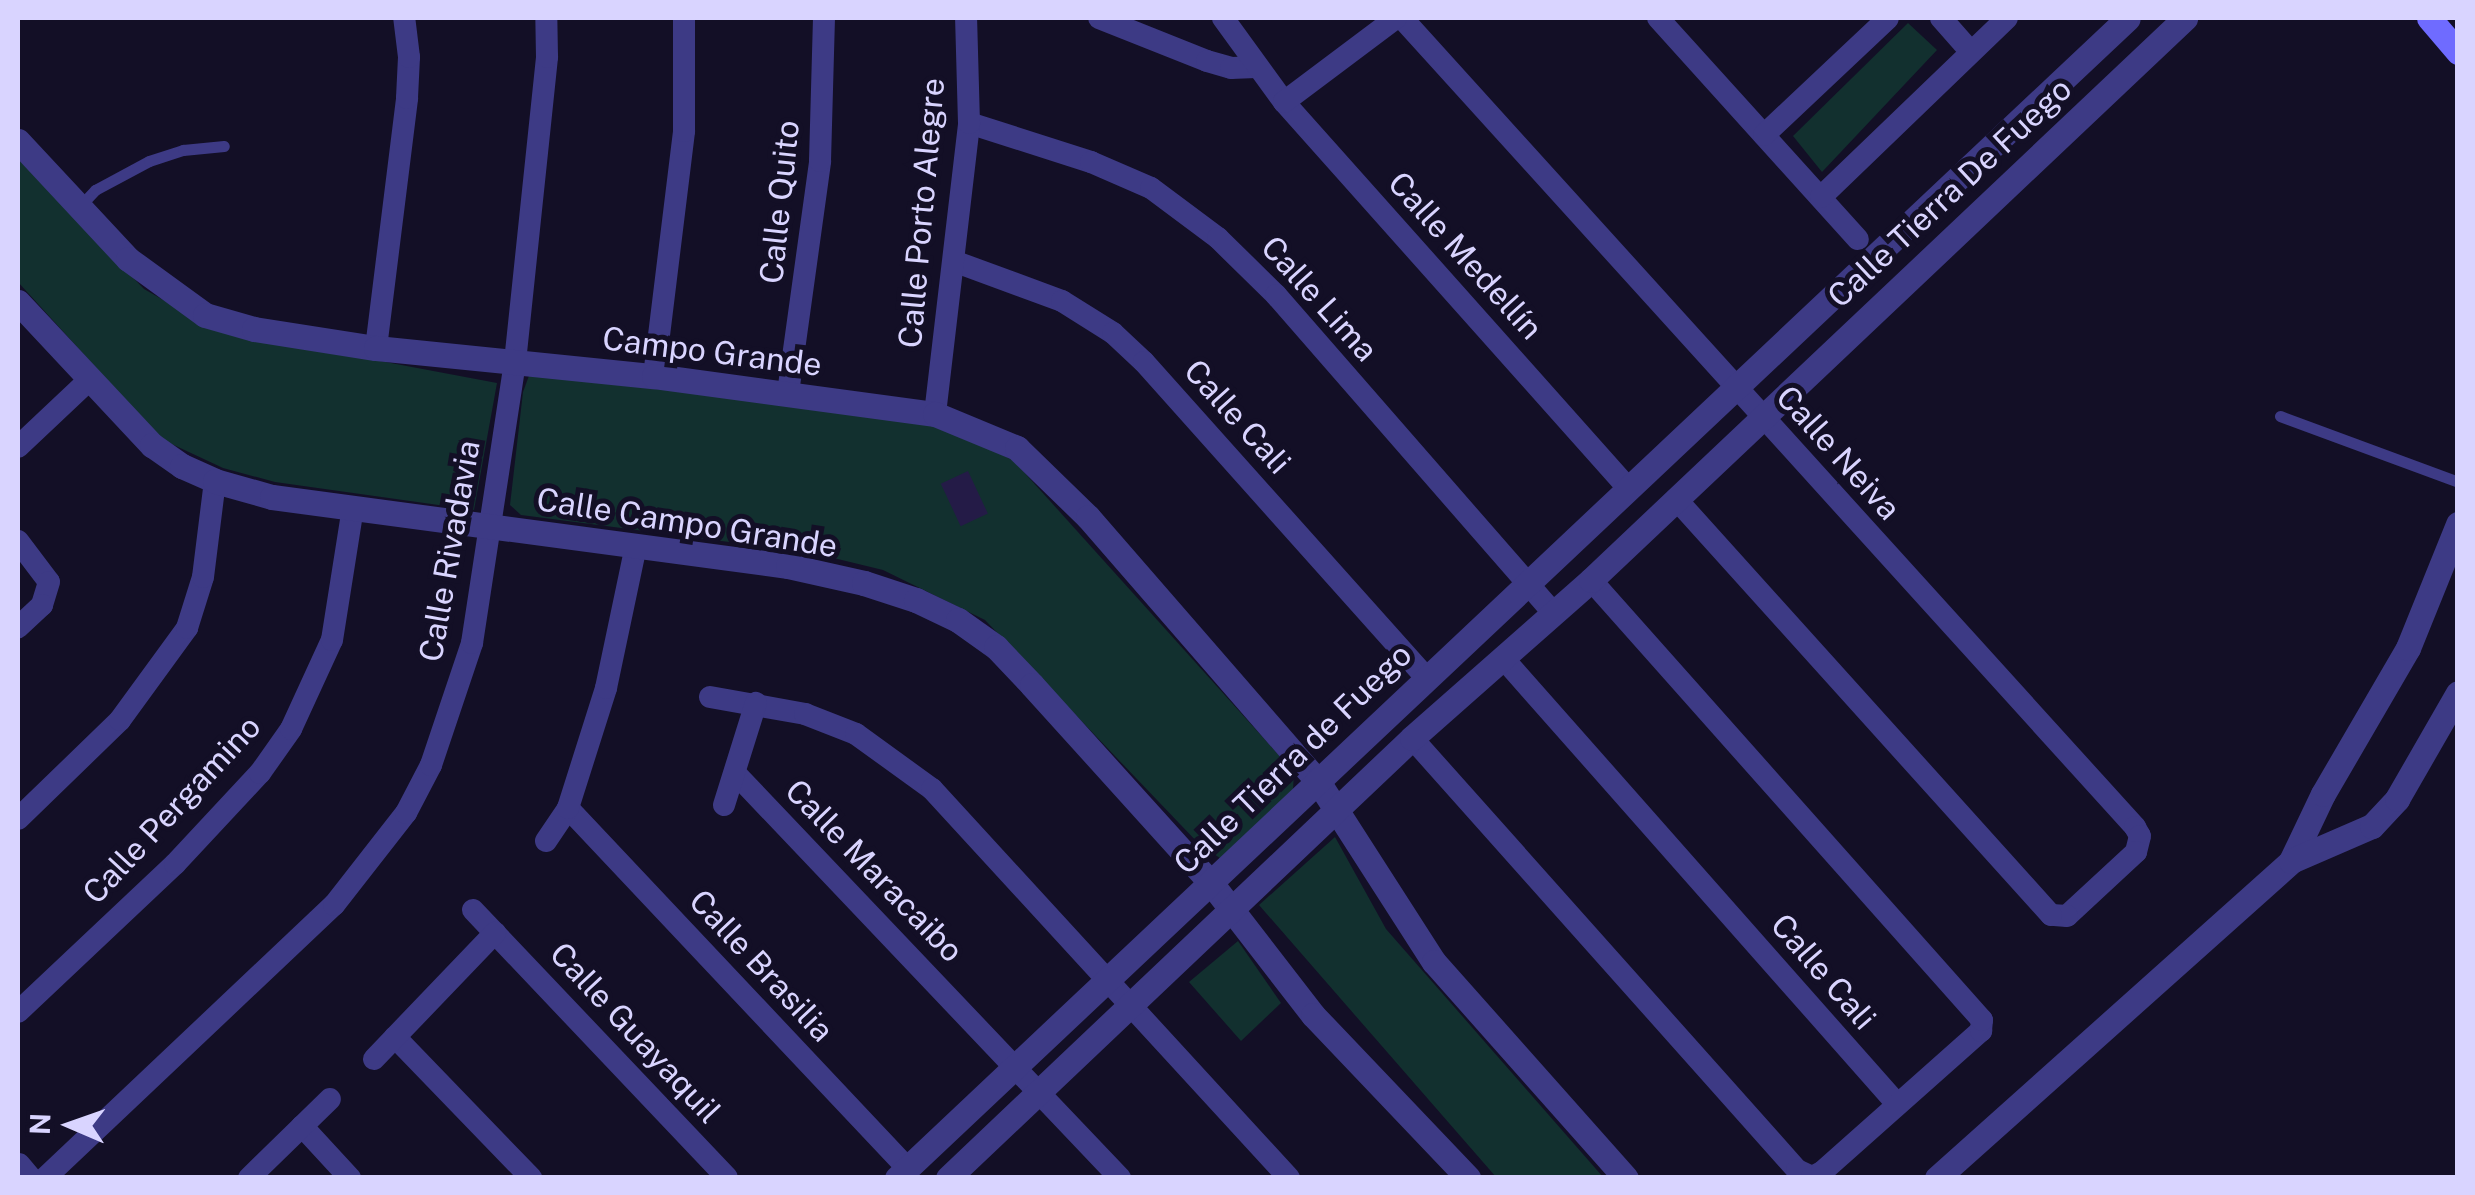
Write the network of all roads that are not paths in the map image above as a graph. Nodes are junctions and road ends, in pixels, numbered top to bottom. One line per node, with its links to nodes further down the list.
1 (404, 18): 29 (street)
2 (546, 18): 30 (street, Calle Rivadavia)
3 (684, 18): 31 (street)
4 (824, 18): 34 (street, Calle Quito)
5 (966, 18): 20 (street, Calle Porto Alegre)
6 (1099, 18): 18 (street)
7 (1223, 18): 18 (street, Calle Medellín)
8 (1399, 18): 19 (street); 33 (street, Calle Neiva)
9 (1888, 18): 21 (street)
10 (1941, 18): 16 (street)
11 (2006, 18): 16 (street)
12 (2128, 18): 33 (street, Calle Tierra De Fuego)
13 (2184, 18): 37 (street, Calle Tierra De Fuego)
14 (2429, 18): 17 (main road)
15 (1670, 22): 21 (street)
16 (1971, 52): 24 (street)
17 (2458, 52)
18 (1256, 66): 19 (street, Calle Medellín)
19 (1284, 102): 41 (street, Calle Medellín)
20 (969, 123): 27 (street, Calle Porto Alegre); 49 (street, Calle Lima)
21 (1764, 135): 24 (street)
22 (18, 141): 25 (street, Campo Grande)
23 (224, 146): 25 (lane)
24 (1821, 198): 26 (street)
25 (82, 205): 29 (street, Campo Grande)
26 (1858, 239)
27 (956, 262): 35 (street, Calle Porto Alegre); 53 (street, Calle Cali)
28 (18, 302): 32 (street, Calle Campo Grande)
29 (376, 348): 30 (street, Campo Grande)
30 (515, 362): 31 (street, Campo Grande); 45 (street, Calle Rivadavia)
31 (654, 376): 34 (street, Campo Grande)
32 (90, 380): 38 (street); 39 (street, Calle Campo Grande)
33 (1734, 387): 37 (street, Calle Neiva); 41 (street, Calle Tierra de Fuego)
34 (788, 394): 35 (street, Campo Grande)
35 (935, 414): 59 (street, Campo Grande)
36 (2280, 416): 40 (lane)
37 (1760, 417): 42 (street, Calle Tierra de Fuego); 42 (street, Calle Neiva)
38 (18, 447)
39 (215, 481): 43 (street, Calle Campo Grande); 63 (street)
40 (2458, 482)
41 (1628, 488): 49 (street, Calle Tierra de Fuego)
42 (1676, 499): 48 (street, Calle Tierra de Fuego)
43 (353, 508): 45 (street, Calle Campo Grande); 72 (street, Calle Pergamino)
44 (2458, 524): 65 (street)
45 (489, 526): 47 (street, Calle Campo Grande); 84 (street, Calle Rivadavia)
46 (18, 541): 51 (street)
47 (636, 546): 61 (street); 66 (street, Calle Campo Grande)
48 (1591, 580): 50 (street, Calle Tierra de Fuego); 78 (street)
49 (1526, 583): 50 (street, Calle Lima); 53 (street, Calle Tierra de Fuego)
50 (1552, 613): 52 (street, Calle Tierra de Fuego)
51 (18, 627)
52 (1502, 658): 57 (street, Calle Tierra de Fuego); 78 (street, Calle Cali)
53 (1426, 676): 59 (street, Calle Tierra de Fuego)
54 (2458, 693): 65 (street)
55 (710, 697): 56 (street)
56 (756, 703): 58 (street); 70 (street)
57 (1412, 738): 62 (street, Calle Tierra de Fuego); 78 (street)
58 (735, 773): 60 (street); 75 (street, Calle Maracaibo)
59 (1318, 780): 62 (street); 66 (street, Calle Tierra de Fuego)
60 (724, 804)
61 (568, 808): 64 (street); 81 (street, Calle Brasilia)
62 (1339, 808): 68 (street, Calle Tierra de Fuego); 92 (street)
63 (18, 819)
64 (546, 841)
65 (2290, 861): 93 (street)
66 (1211, 883): 68 (street, Calle Campo Grande); 70 (street, Calle Tierra de Fuego)
67 (473, 910): 69 (street, Calle Guayaquil)
68 (1234, 910): 71 (street, Calle Tierra de Fuego); 91 (street, Calle Campo Grande)
69 (495, 933): 73 (street); 88 (street, Calle Guayaquil)
70 (1110, 977): 71 (street); 75 (street, Calle Tierra de Fuego)
71 (1132, 1007): 76 (street, Calle Tierra de Fuego); 90 (street)
72 (18, 1012)
73 (395, 1037): 74 (street); 87 (street)
74 (374, 1059)
75 (1016, 1066): 76 (street, Calle Maracaibo); 81 (street, Calle Tierra de Fuego)
76 (1042, 1093): 82 (street, Calle Tierra de Fuego); 89 (street, Calle Maracaibo)
77 (330, 1099): 79 (street)
78 (1897, 1104)
79 (302, 1126): 85 (street); 86 (street)
80 (18, 1165): 83 (street)
81 (902, 1173)
82 (952, 1176)
83 (29, 1178)
84 (45, 1178)
85 (248, 1178)
86 (350, 1178)
87 (532, 1178)
88 (726, 1178)
89 (1120, 1178)
90 (1289, 1178)
91 (1468, 1178)
92 (1626, 1178)
93 (1937, 1178)

